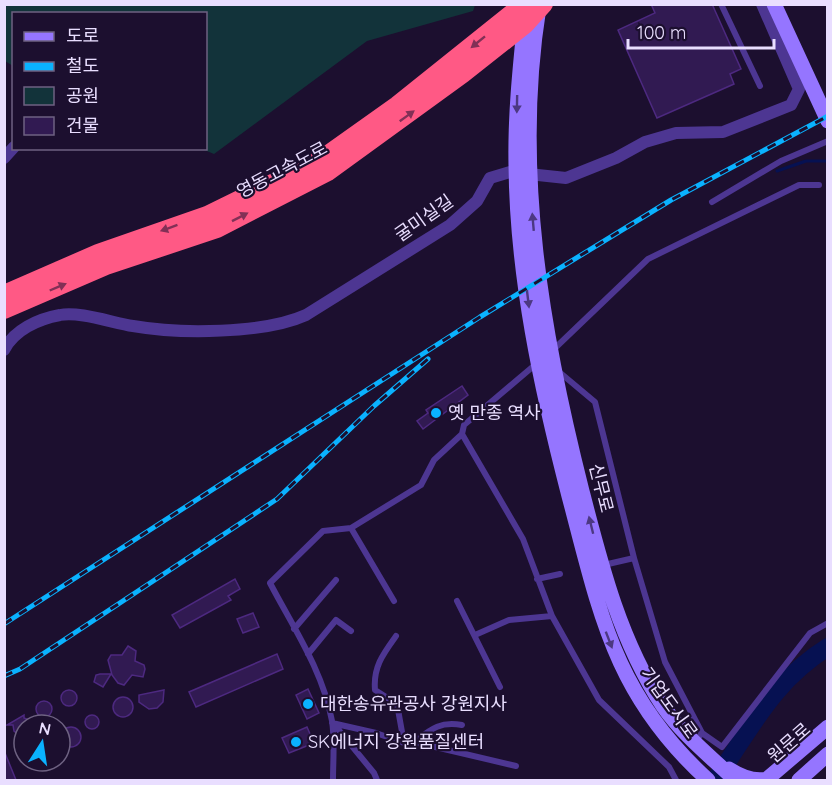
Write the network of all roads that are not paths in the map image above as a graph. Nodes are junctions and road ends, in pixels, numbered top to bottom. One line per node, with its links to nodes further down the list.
1 (525, 4): 13 (highway, 영동고속도로, one-way to 13); 17 (main road, one-way to 17)
2 (542, 4): 14 (highway, 영동고속도로, one-way to 2); 17 (main road, one-way to 2)
3 (721, 4): 6 (lane)
4 (762, 4): 7 (street)
5 (774, 4): 9 (main road)
6 (760, 86)
7 (799, 89): 8 (lane); 15 (street, 굴미실길)
8 (819, 89)
9 (828, 121)
10 (828, 141): 12 (lane)
11 (819, 185): 16 (lane)
12 (712, 202)
13 (4, 294)
14 (4, 310)
15 (4, 350)
16 (543, 358): 18 (lane); 20 (lane)
17 (553, 407): 25 (main road, 신무로)
18 (462, 434): 19 (lane); 23 (lane)
19 (351, 528): 26 (lane); 30 (lane)
20 (634, 558): 21 (lane); 40 (lane)
21 (608, 564)
22 (560, 574): 23 (lane)
23 (537, 579): 28 (lane)
24 (336, 580): 30 (lane)
25 (599, 583): 40 (main road, 기업도시로); 43 (main road, 기업도시로, one-way to 43)
26 (394, 601)
27 (457, 601): 32 (lane)
28 (552, 616): 32 (lane); 45 (lane)
29 (828, 623): 40 (lane)
30 (294, 629): 34 (lane)
31 (351, 631): 34 (lane)
32 (475, 635): 35 (lane)
33 (396, 636): 42 (lane)
34 (308, 654): 36 (lane)
35 (500, 687)
36 (332, 723): 42 (lane); 50 (lane); 51 (lane)
37 (462, 725): 41 (lane)
38 (828, 727): 54 (main road)
39 (828, 735): 55 (main road, 원문로)
40 (698, 738): 46 (main road, 기업도시로)
41 (414, 742): 42 (lane); 47 (lane)
42 (404, 743)
43 (672, 743): 45 (lane); 49 (main road, 기업도시로)
44 (828, 754): 48 (main road, 원문로)
45 (658, 757): 52 (lane)
46 (714, 760): 53 (main road); 54 (main road)
47 (516, 766)
48 (810, 775): 56 (main road, 원문로)
49 (703, 777)
50 (333, 780)
51 (377, 780)
52 (676, 780)
53 (735, 780)
54 (760, 780)
55 (776, 780)
56 (799, 780)

